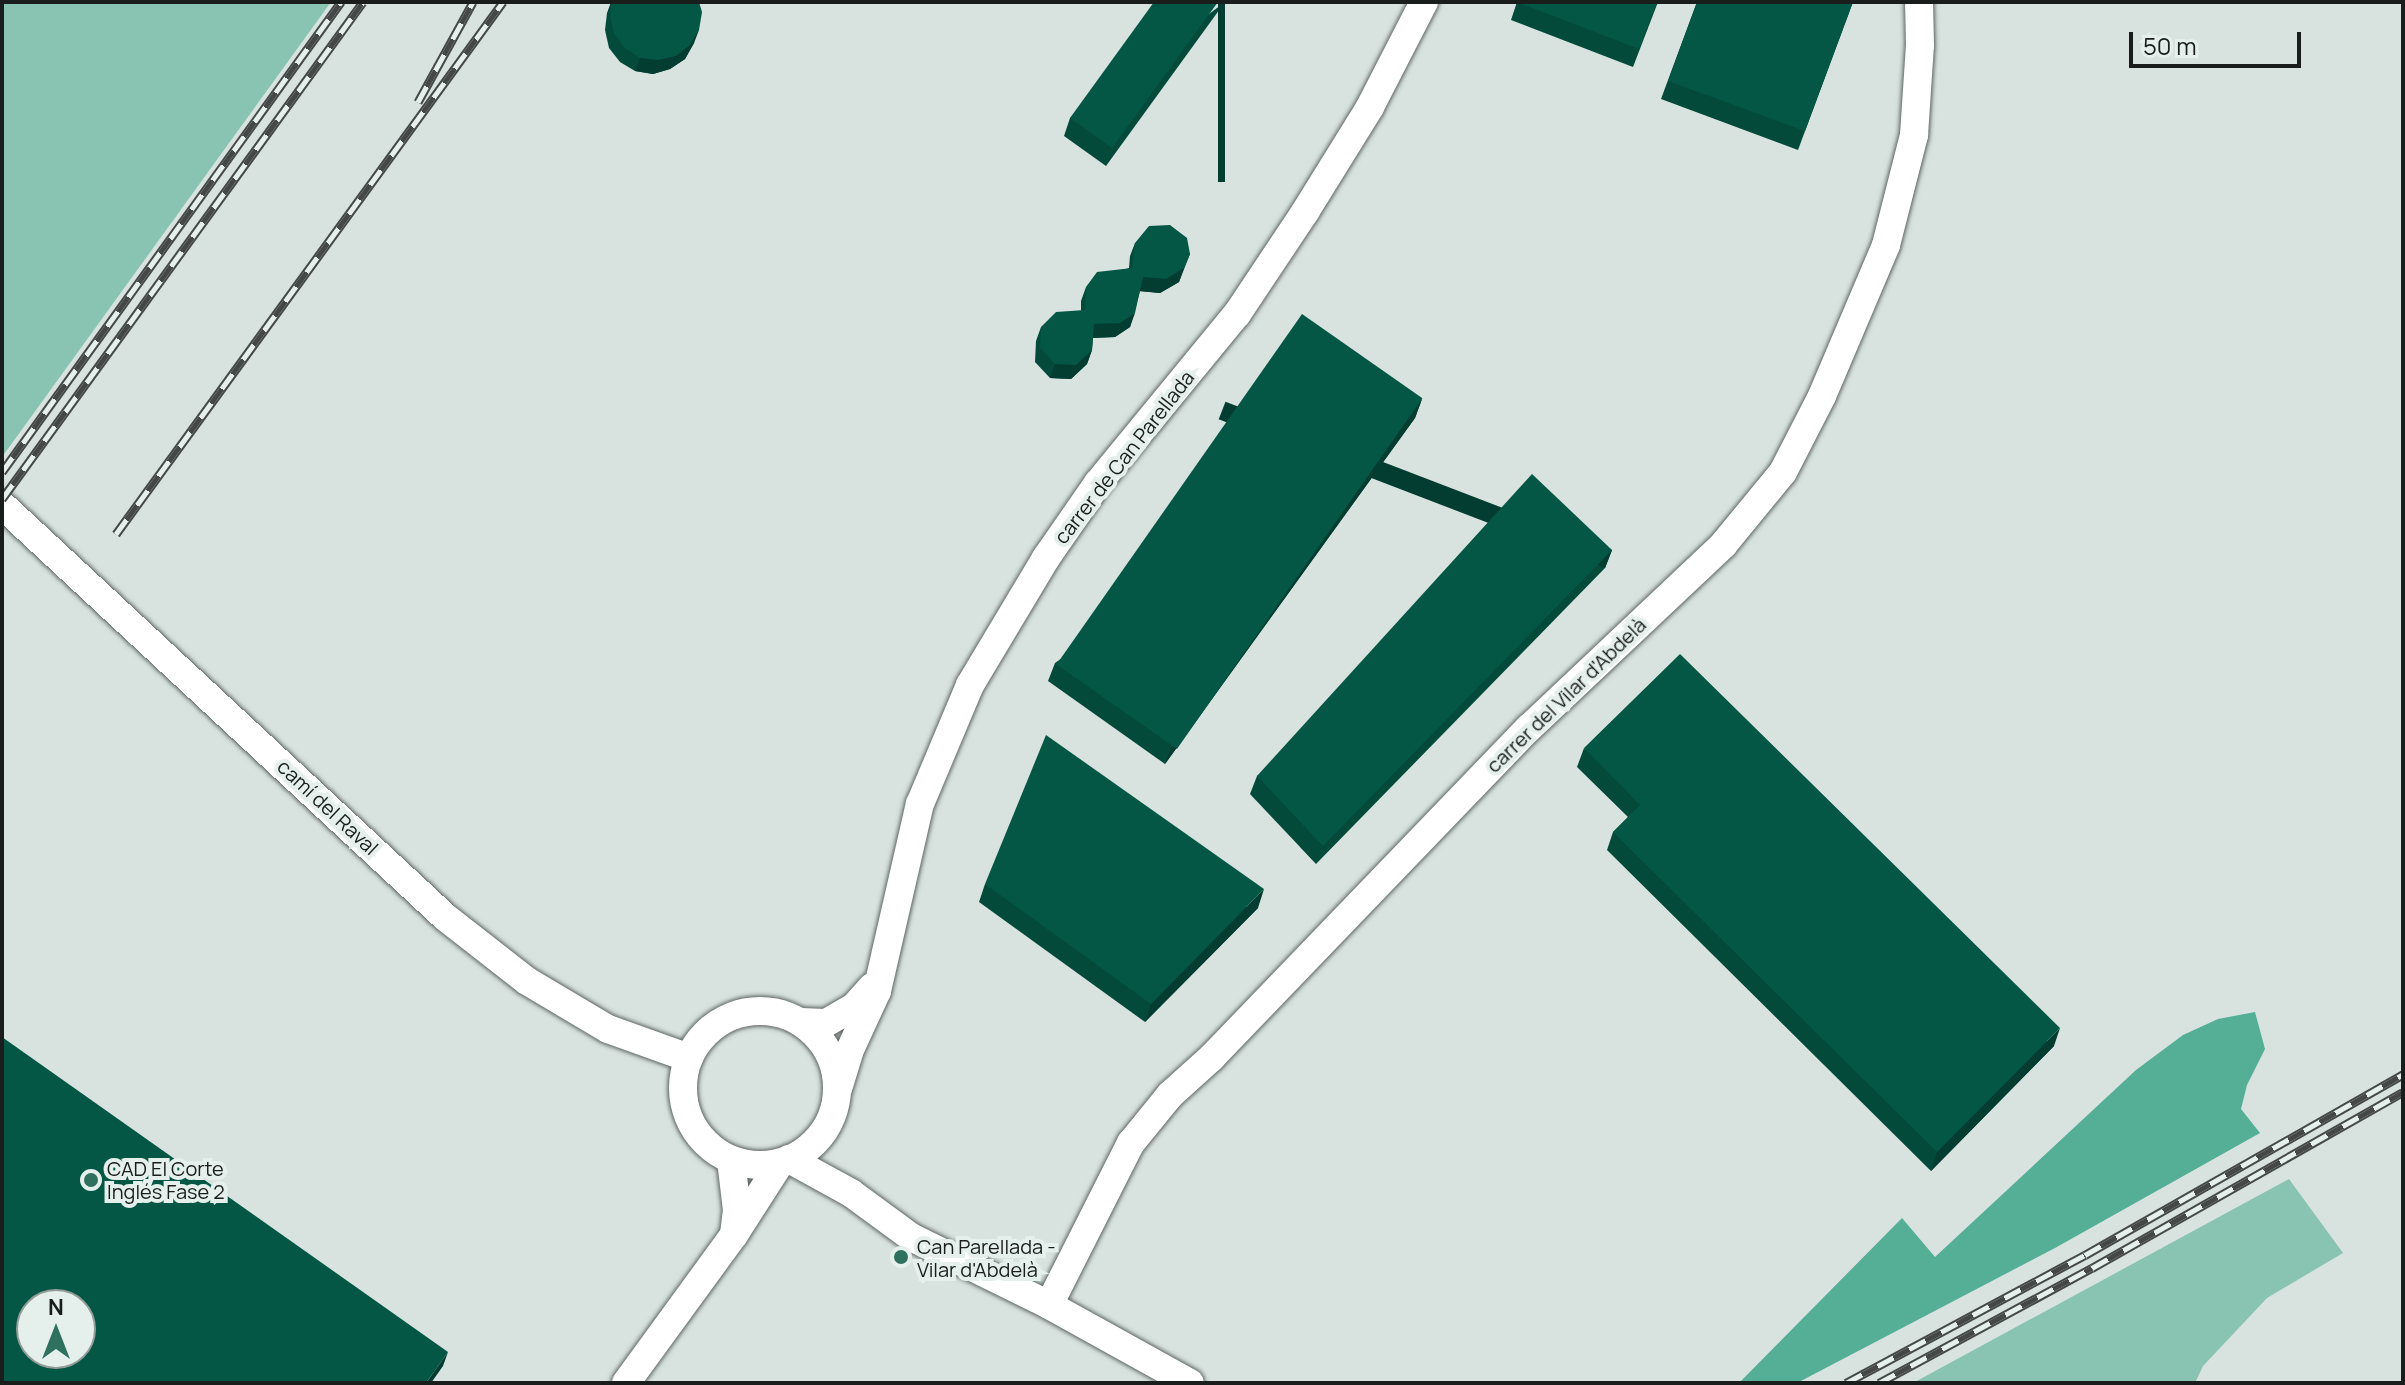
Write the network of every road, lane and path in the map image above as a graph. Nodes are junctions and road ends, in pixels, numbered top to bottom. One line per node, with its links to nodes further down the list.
1 (1424, 2): 4 (street, carrer de Can Parellada)
2 (1919, 2): 13 (street, carrer del Vilar d'Abdelà)
3 (2, 505): 6 (street, camí del Raval)
4 (891, 943): 5 (street, carrer de Can Parellada); 7 (street, carrer de Can Parellada)
5 (801, 1022): 6 (street); 7 (street)
6 (689, 1058): 9 (street)
7 (838, 1089): 8 (street)
8 (820, 1138): 10 (street); 11 (street)
9 (731, 1160): 10 (street); 12 (street)
10 (784, 1161): 11 (street); 12 (street)
11 (870, 1208): 13 (street)
12 (734, 1235): 14 (street)
13 (1049, 1305): 15 (street)
14 (626, 1383)
15 (1190, 1383)

